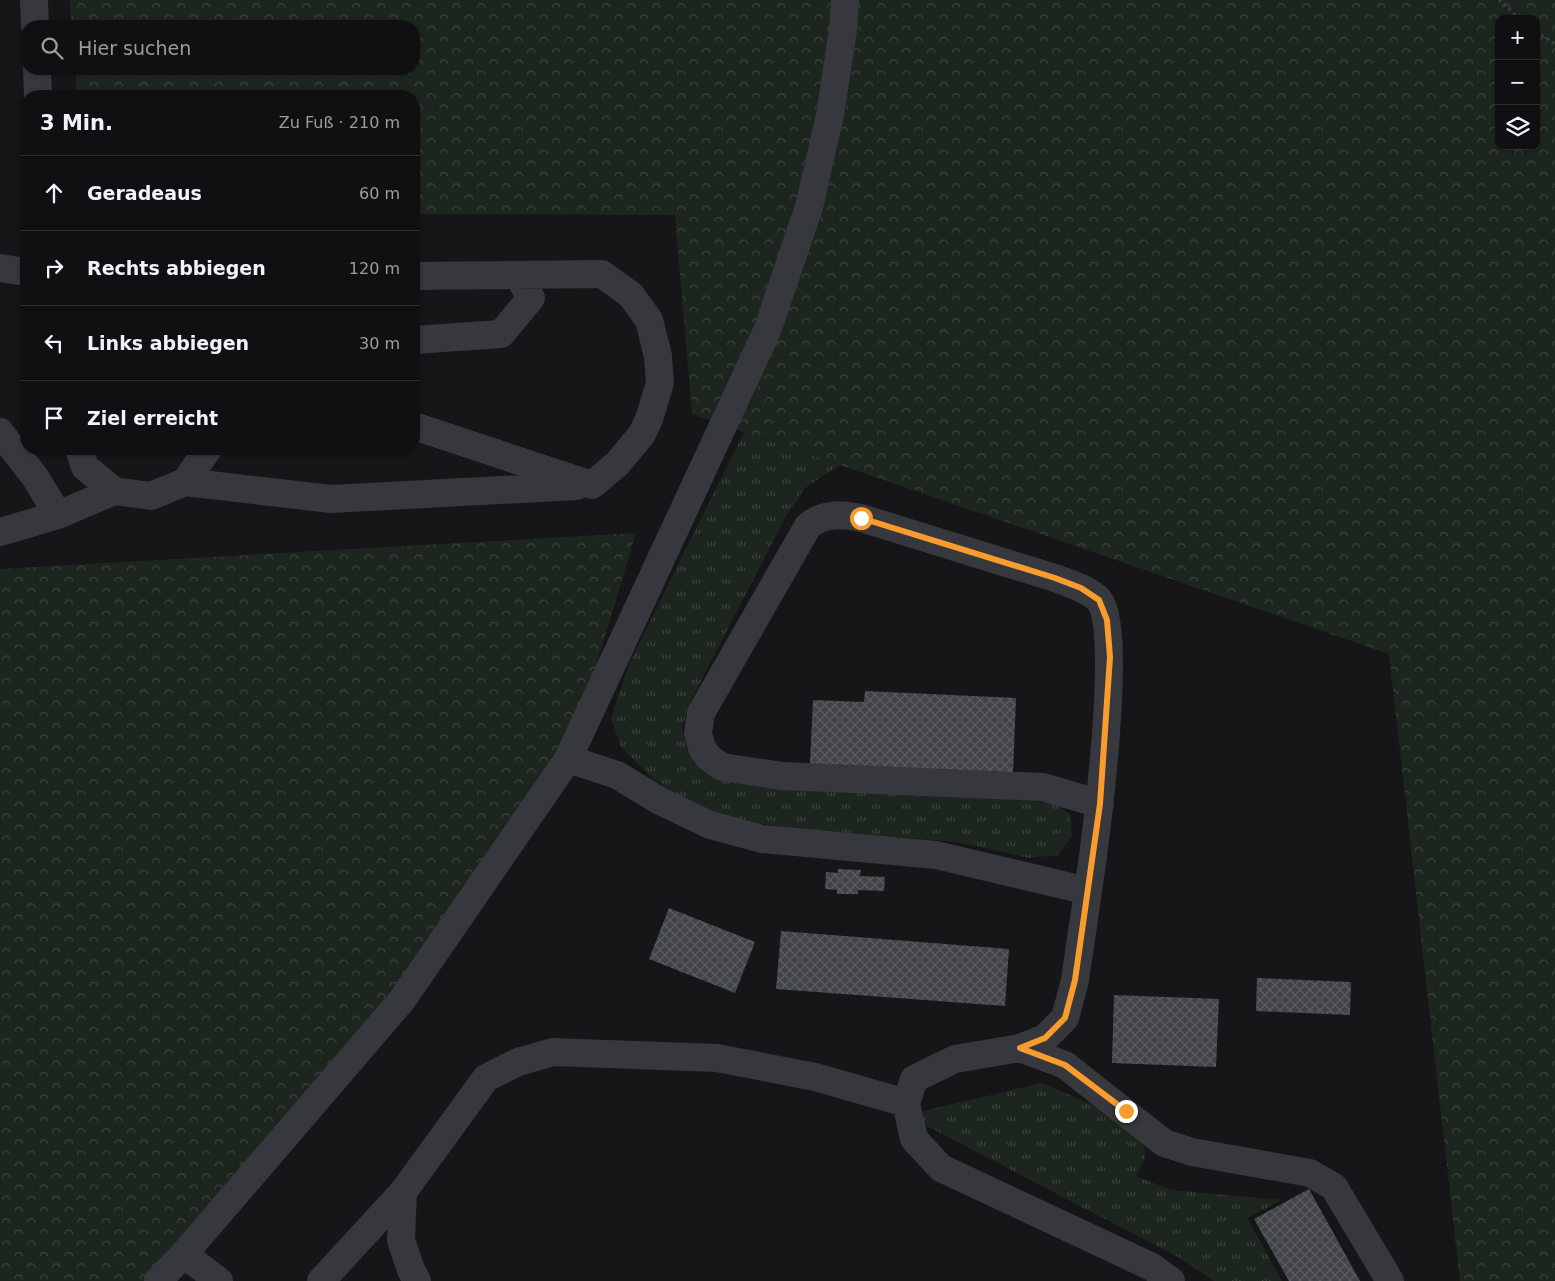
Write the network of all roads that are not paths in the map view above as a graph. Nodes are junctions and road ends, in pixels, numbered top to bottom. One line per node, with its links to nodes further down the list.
1 (34, 0): 3 (street)
2 (844, 0): 20 (street)
3 (35, 20)
4 (37, 75): 5 (street)
5 (38, 90)
6 (0, 268): 7 (street)
7 (20, 271)
8 (518, 275): 9 (street); 10 (street); 16 (street)
9 (420, 276)
10 (420, 340)
11 (420, 428): 16 (street)
12 (0, 432): 18 (street)
13 (81, 455): 17 (street)
14 (204, 455): 15 (street)
15 (185, 482): 16 (street); 17 (street)
16 (592, 485)
17 (114, 491): 18 (street)
18 (58, 515): 19 (street)
19 (0, 532)
20 (568, 759): 22 (street); 26 (street)
21 (1100, 804): 21 (street); 22 (street)
22 (1088, 891): 23 (street)
23 (1020, 1048): 24 (street); 32 (street)
24 (906, 1103): 25 (street); 31 (street)
25 (403, 1192): 29 (street); 30 (street)
26 (184, 1254): 27 (street); 28 (street)
27 (158, 1281)
28 (219, 1281)
29 (321, 1281)
30 (417, 1281)
31 (1171, 1281)
32 (1390, 1281)

